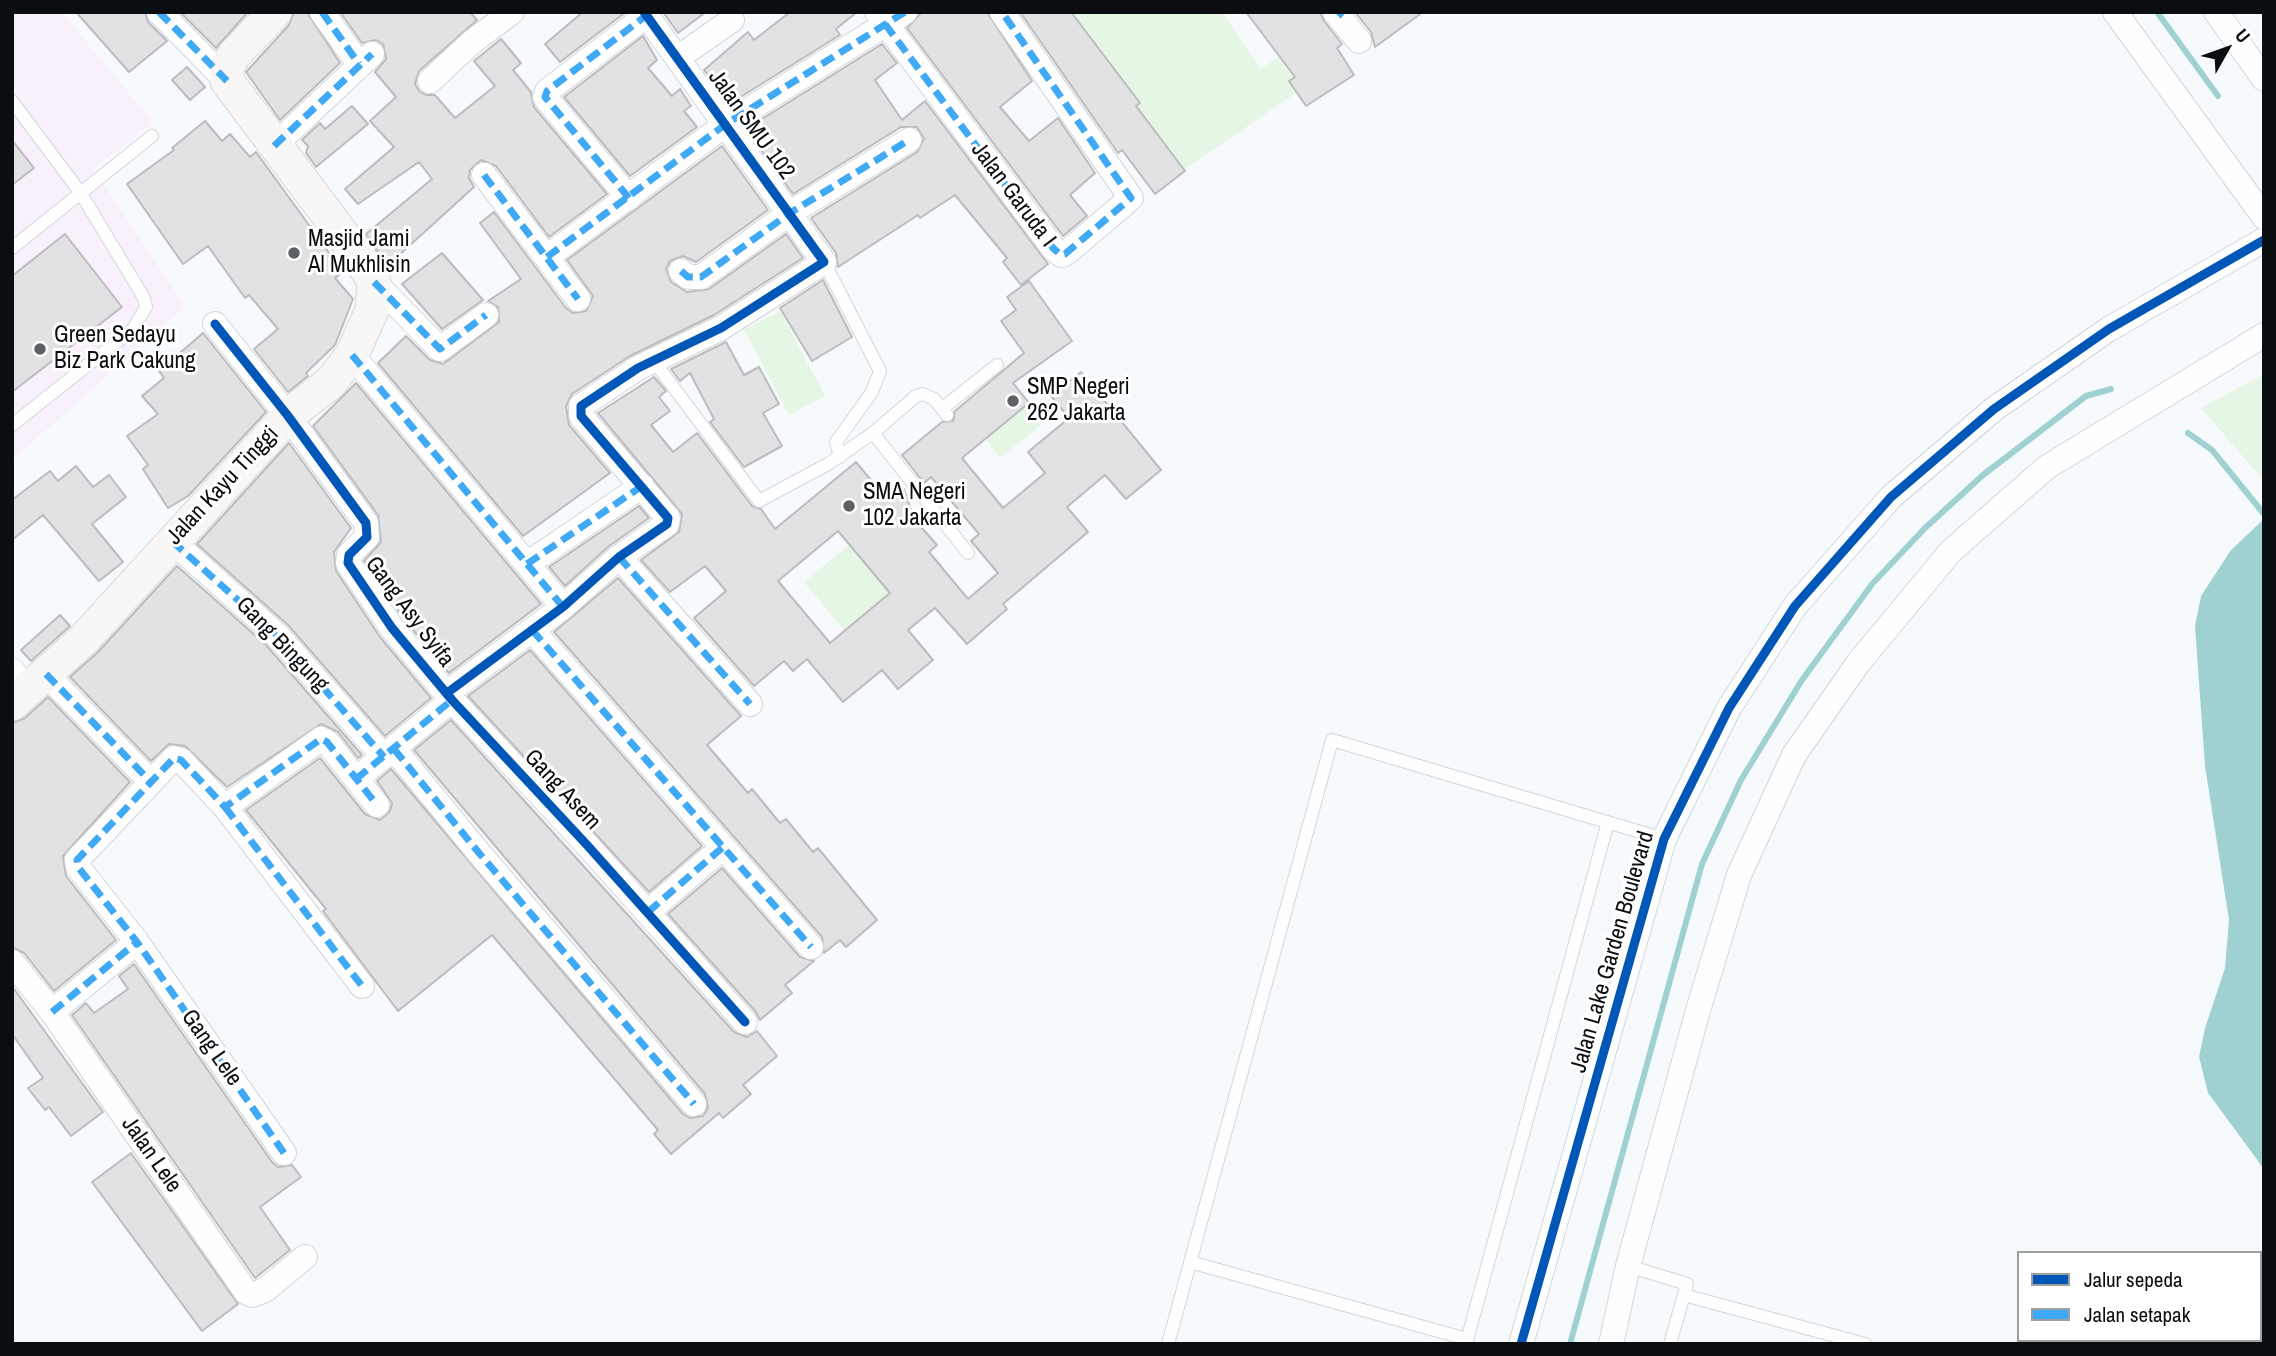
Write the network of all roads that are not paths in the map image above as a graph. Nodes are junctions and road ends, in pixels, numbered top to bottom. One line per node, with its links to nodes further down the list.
1 (159, 12): 15 (street)
2 (275, 12): 15 (street)
3 (322, 12): 21 (street)
4 (512, 12): 16 (street)
5 (1002, 12): 10 (street, Jalan Garuda I)
6 (2115, 12): 26 (street)
7 (2216, 12): 14 (street)
8 (645, 13): 13 (street, Jalan SMU 102); 24 (street)
9 (1339, 13): 12 (street)
10 (889, 16): 18 (street)
11 (732, 20): 13 (street)
12 (1359, 41)
13 (679, 57): 18 (street, Jalan SMU 102)
14 (2264, 79)
15 (227, 80): 21 (street)
16 (430, 81)
17 (12, 101): 23 (lane)
18 (726, 124): 24 (street); 25 (street, Jalan SMU 102)
19 (152, 136): 23 (lane)
20 (909, 141): 25 (street)
21 (274, 146): 32 (street)
22 (484, 175): 29 (street)
23 (80, 192): 28 (lane); 41 (lane)
24 (629, 198): 29 (street)
25 (790, 213): 30 (street, Jalan SMU 102); 31 (street)
26 (2264, 217)
27 (2264, 240): 60 (street, Jalan Lake Garden Boulevard)
28 (12, 248)
29 (547, 257): 33 (street)
30 (824, 262): 38 (street); 43 (lane, Jalan SMU 102)
31 (681, 271)
32 (373, 282): 34 (street); 37 (street, Jalan Kayu Tinggi)
33 (578, 299)
34 (486, 314)
35 (215, 324): 40 (street)
36 (2264, 335): 73 (street)
37 (352, 355): 40 (street, Jalan Kayu Tinggi); 48 (street)
38 (653, 360): 43 (lane); 44 (street)
39 (997, 365): 42 (lane)
40 (288, 416): 45 (street, Jalan Kayu Tinggi); 52 (street, Gang Asy Syifa)
41 (12, 425)
42 (873, 433): 43 (lane); 46 (lane)
43 (840, 457)
44 (642, 486): 47 (street); 48 (street)
45 (172, 541): 51 (street, Jalan Kayu Tinggi); 54 (street, Gang Bingung)
46 (968, 553)
47 (619, 557): 49 (street); 53 (street)
48 (527, 564): 49 (street)
49 (563, 607): 50 (street)
50 (533, 631): 52 (street); 61 (street)
51 (24, 685): 56 (street)
52 (450, 697): 54 (street); 62 (street, Gang Asem)
53 (750, 704)
54 (389, 753): 55 (street); 69 (street, Gang Bingung)
55 (356, 779): 57 (street); 58 (street)
56 (150, 781): 58 (street); 63 (street, Gang Lele)
57 (377, 805)
58 (225, 807): 66 (street)
59 (1608, 822): 60 (lane); 72 (lane); 75 (lane)
60 (1664, 839): 77 (street, Jalan Lake Garden Boulevard)
61 (723, 847): 62 (street); 64 (street)
62 (648, 912): 68 (street, Gang Asem)
63 (137, 942): 67 (street); 70 (street, Gang Lele)
64 (811, 947)
65 (12, 962): 67 (street, Jalan Lele)
66 (362, 986)
67 (52, 1012): 71 (street, Jalan Lele)
68 (745, 1022)
69 (694, 1104)
70 (284, 1153)
71 (305, 1258)
72 (1190, 1262): 75 (lane); 76 (lane)
73 (1628, 1266): 74 (lane); 78 (street)
74 (1684, 1295): 79 (lane); 80 (lane)
75 (1467, 1341)
76 (1168, 1344)
77 (1521, 1344)
78 (1611, 1344)
79 (1670, 1344)
80 (1865, 1344)

